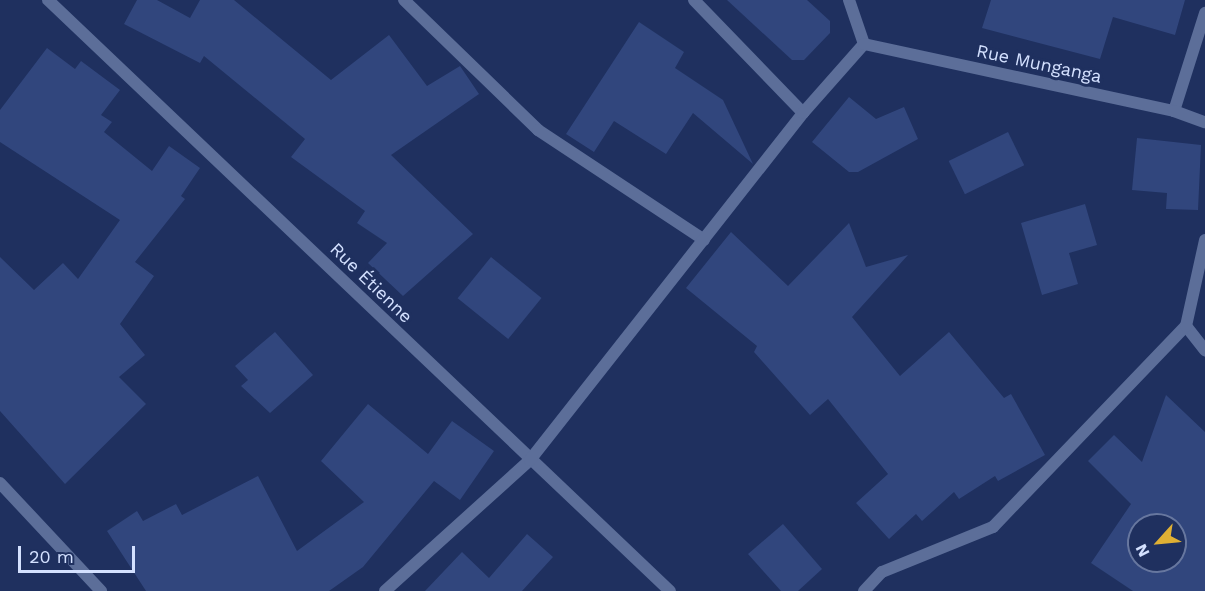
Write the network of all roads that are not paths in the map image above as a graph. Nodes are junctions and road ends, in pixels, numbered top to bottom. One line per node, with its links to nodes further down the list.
1 (48, 0): 14 (street, Rue Étienne)
2 (404, 0): 10 (street)
3 (694, 0): 8 (street)
4 (849, 0): 6 (street)
5 (1205, 14): 7 (street)
6 (864, 44): 7 (street, Rue Munganga); 8 (street)
7 (1174, 111): 9 (street, Rue Munganga)
8 (803, 113): 10 (street)
9 (1205, 122)
10 (704, 240): 14 (street)
11 (1205, 240): 12 (street)
12 (1186, 326): 13 (street); 19 (street)
13 (1205, 350)
14 (530, 460): 17 (street); 18 (street, Rue Étienne)
15 (0, 483): 16 (street)
16 (101, 591)
17 (385, 591)
18 (670, 591)
19 (864, 591)

